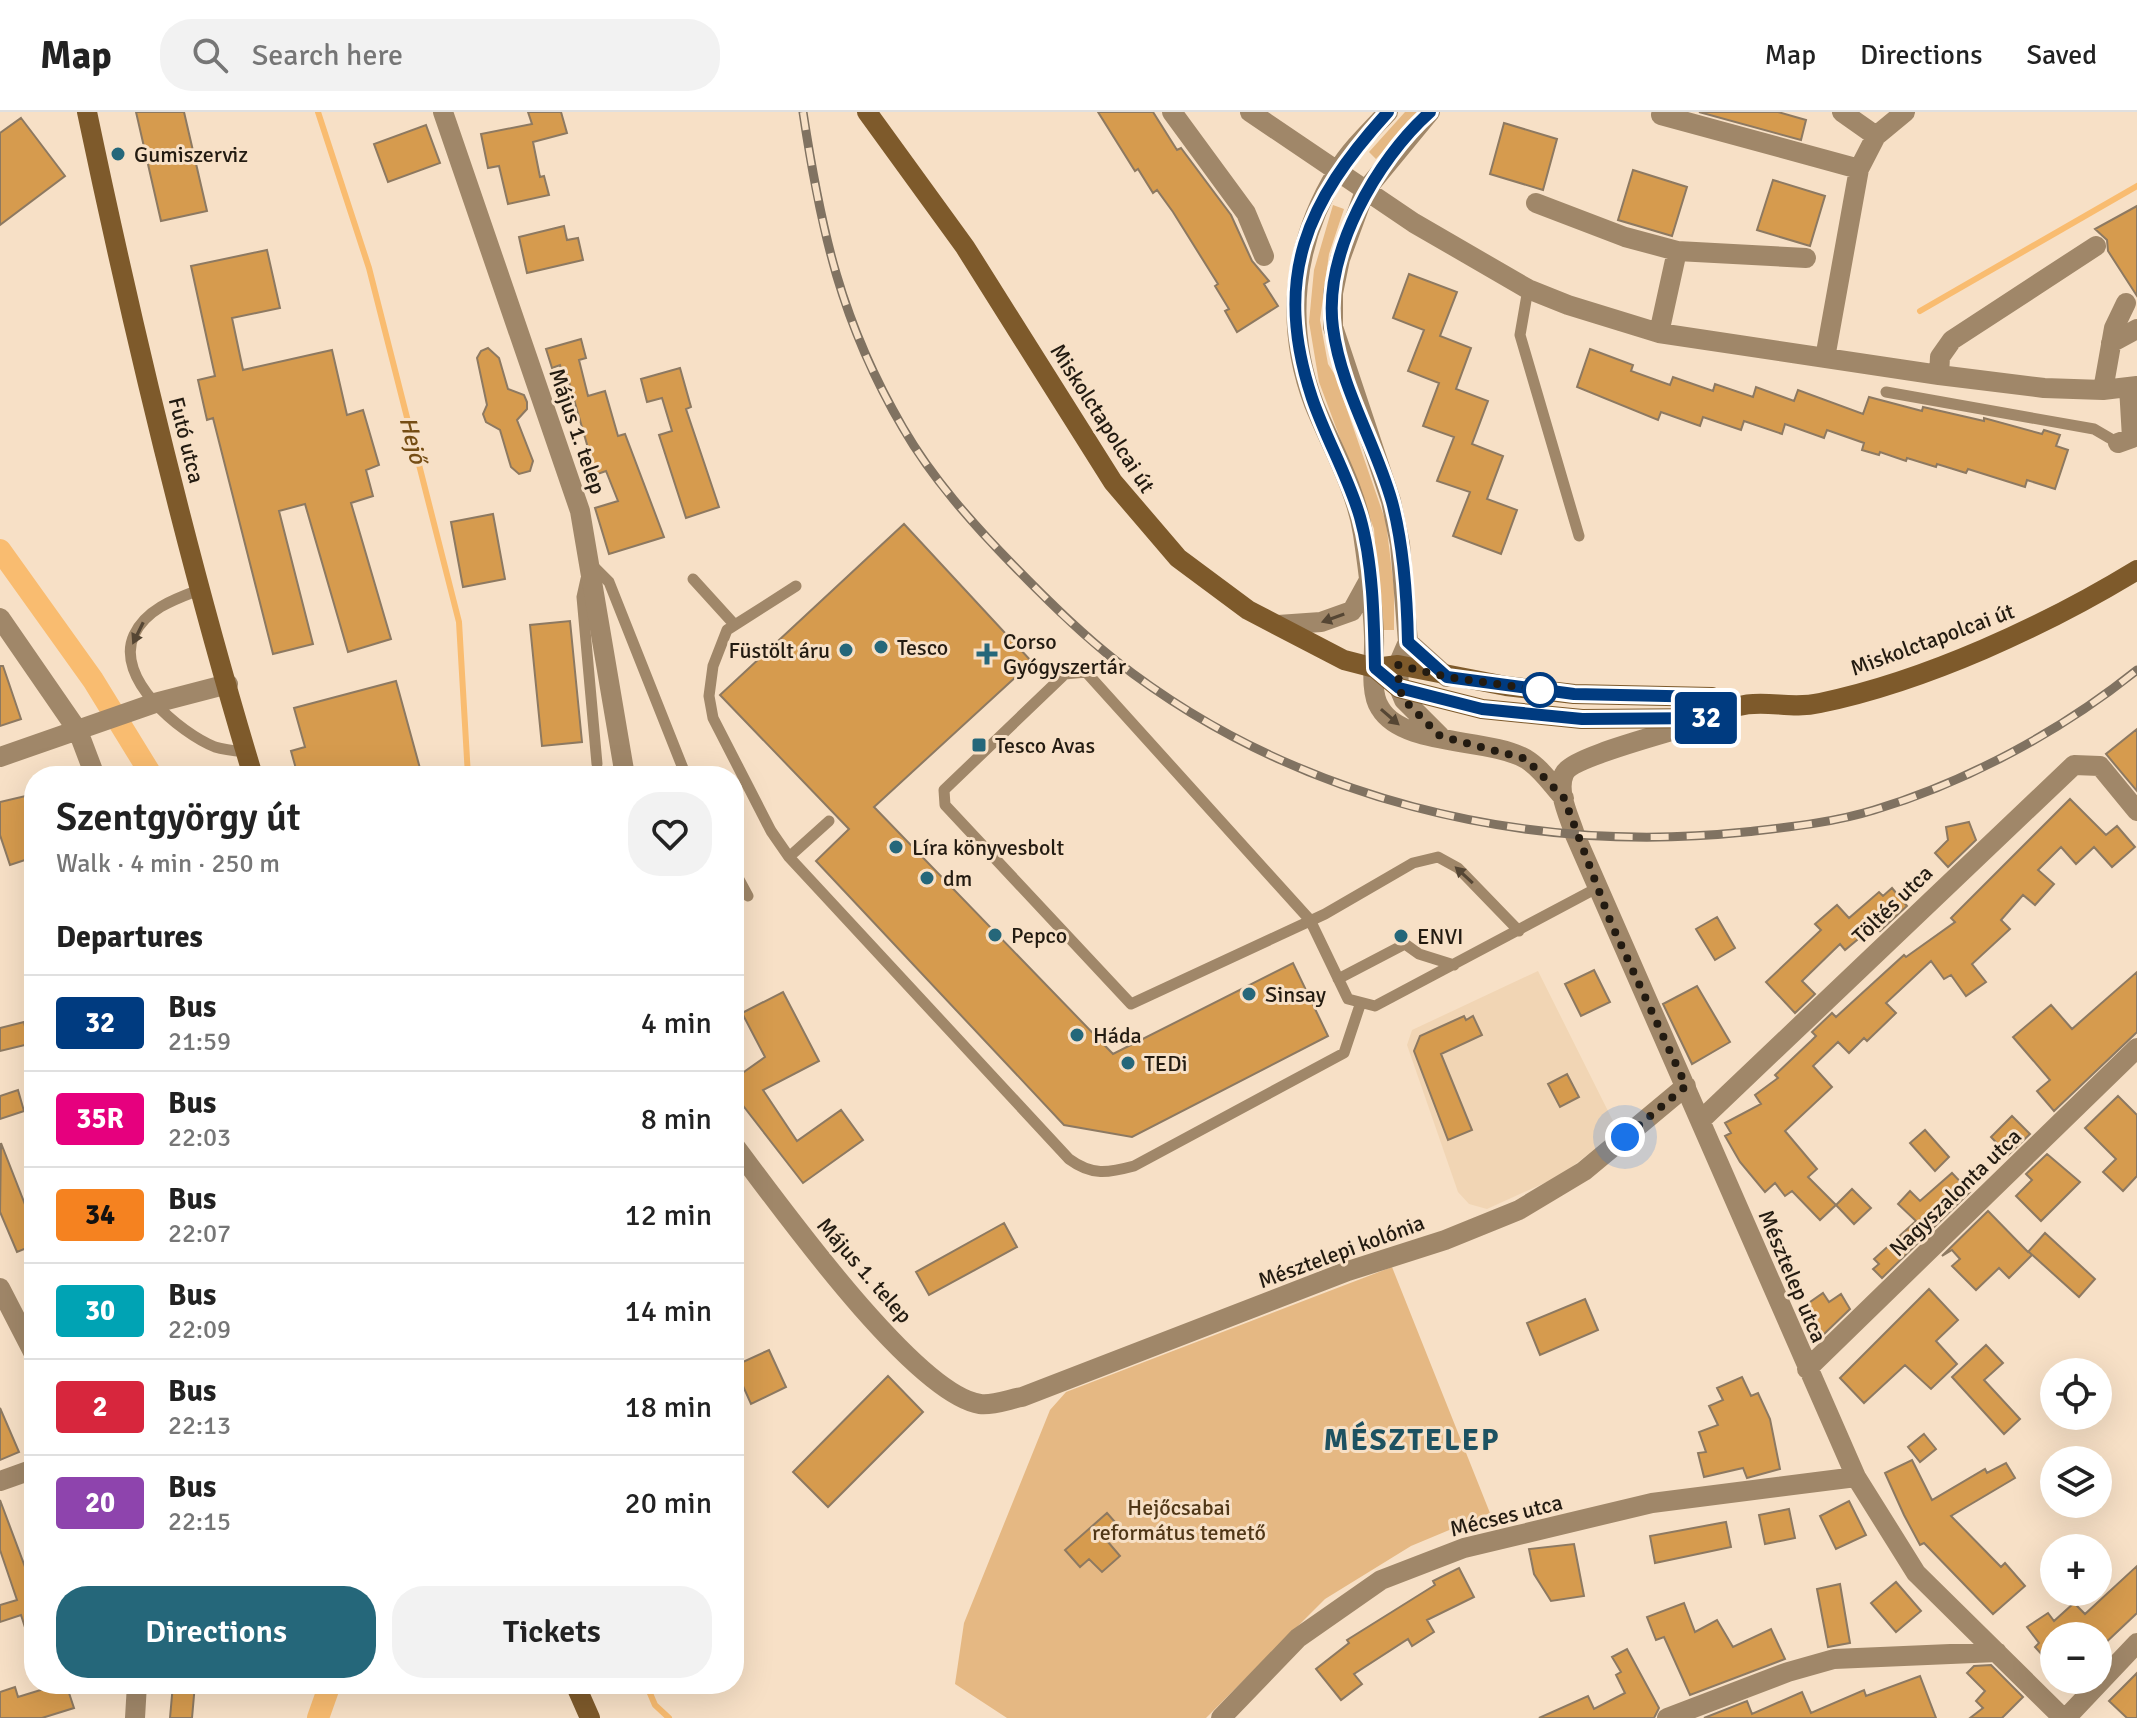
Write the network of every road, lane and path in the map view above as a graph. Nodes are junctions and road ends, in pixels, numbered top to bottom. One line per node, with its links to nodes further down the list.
1 (87, 112): 37 (street, Futó utca)
2 (443, 112): 32 (street, Május 1. telep)
3 (867, 112): 40 (street, Miskolctapolcai út)
4 (1172, 112): 18 (street)
5 (1250, 112): 13 (street)
6 (1388, 112): 13 (street, Mésztelep utca)
7 (1430, 112): 14 (street)
8 (1842, 112): 11 (street)
9 (1905, 112): 11 (street)
10 (1661, 115): 12 (street)
11 (1876, 136): 12 (street)
12 (1859, 169): 25 (street)
13 (1337, 170): 14 (street); 35 (street, Mésztelep utca)
14 (1365, 191): 20 (street); 41 (street)
15 (1536, 203): 17 (street)
16 (2096, 246): 26 (street)
17 (1677, 251): 19 (street); 23 (street)
18 (1264, 256)
19 (1806, 258)
20 (1528, 289): 23 (street); 31 (lane)
21 (2126, 303): 24 (street)
22 (2137, 329): 24 (street)
23 (1659, 333): 25 (street)
24 (2111, 343): 28 (street)
25 (1825, 358): 26 (street)
26 (1939, 375): 28 (street)
27 (2133, 386): 28 (street); 30 (street)
28 (2103, 390)
29 (1886, 392): 30 (lane)
30 (2118, 443)
31 (1579, 536)
32 (589, 562): 54 (lane); 57 (street, Május 1. telep); 58 (lane)
33 (2137, 570): 48 (street, Miskolctapolcai út)
34 (693, 579): 39 (lane)
35 (1369, 580): 40 (street, one-way to 40); 43 (street, Mésztelep utca)
36 (796, 586): 39 (lane)
37 (199, 590): 45 (street, Futó utca); 47 (lane, one-way to 47)
38 (0, 618): 50 (street)
39 (733, 623): 59 (lane)
40 (1278, 625): 43 (street, Miskolctapolcai út)
41 (1408, 642): 42 (street); 44 (street)
42 (1398, 665): 43 (street, Miskolctapolcai út); 44 (street, Miskolctapolcai út); 46 (street)
43 (1375, 668): 46 (street, Miskolctapolcai út); 51 (street, Mésztelep utca, one-way to 51)
44 (1447, 677): 48 (street, Miskolctapolcai út)
45 (228, 684): 47 (street); 52 (street, Futó utca)
46 (1399, 688): 49 (street, Miskolctapolcai út); 51 (street)
47 (155, 703): 50 (street); 52 (lane)
48 (1731, 706): 49 (street, Miskolctapolcai út)
49 (1713, 718): 61 (street)
50 (86, 728): 53 (street); 55 (street)
51 (1440, 736): 61 (street, Mésztelep utca)
52 (246, 752): 56 (street, Futó utca)
53 (0, 757)
54 (597, 764)
55 (93, 766)
56 (250, 766)
57 (623, 766)
58 (682, 766)
59 (738, 766)
60 (744, 778): 64 (lane)
61 (1564, 798): 65 (street, Mésztelep utca)
62 (2137, 811): 75 (street, Töltés utca)
63 (829, 821): 64 (lane)
64 (789, 857): 72 (lane)
65 (1597, 888): 69 (lane); 74 (street, Mésztelep utca)
66 (744, 889): 67 (lane)
67 (748, 896)
68 (1310, 920): 68 (lane); 69 (lane, one-way to 68); 71 (lane)
69 (1519, 931): 70 (lane)
70 (1454, 965): 71 (lane); 72 (lane)
71 (1338, 979): 72 (lane)
72 (1360, 1005)
73 (2137, 1048): 79 (street, Nagyszalonta utca)
74 (1686, 1086): 75 (street, Mésztelep utca); 80 (street, Mésztelepi kolónia)
75 (1701, 1120): 79 (street, Mésztelep utca)
76 (744, 1158): 80 (street, Május 1. telep)
77 (0, 1288): 78 (street)
78 (24, 1335)
79 (1807, 1369): 82 (street, Mésztelep utca)
80 (981, 1405)
81 (24, 1473): 83 (street)
82 (1856, 1477): 85 (street, Mésztelep utca); 91 (street, Mécses utca)
83 (0, 1481)
84 (2137, 1643): 93 (street)
85 (1997, 1652): 92 (street); 93 (street, Mésztelep utca)
86 (136, 1694): 88 (street)
87 (579, 1694): 90 (street)
88 (135, 1714): 89 (street)
89 (115, 1718)
90 (590, 1718)
91 (1221, 1718)
92 (1667, 1718)
93 (2064, 1718)

